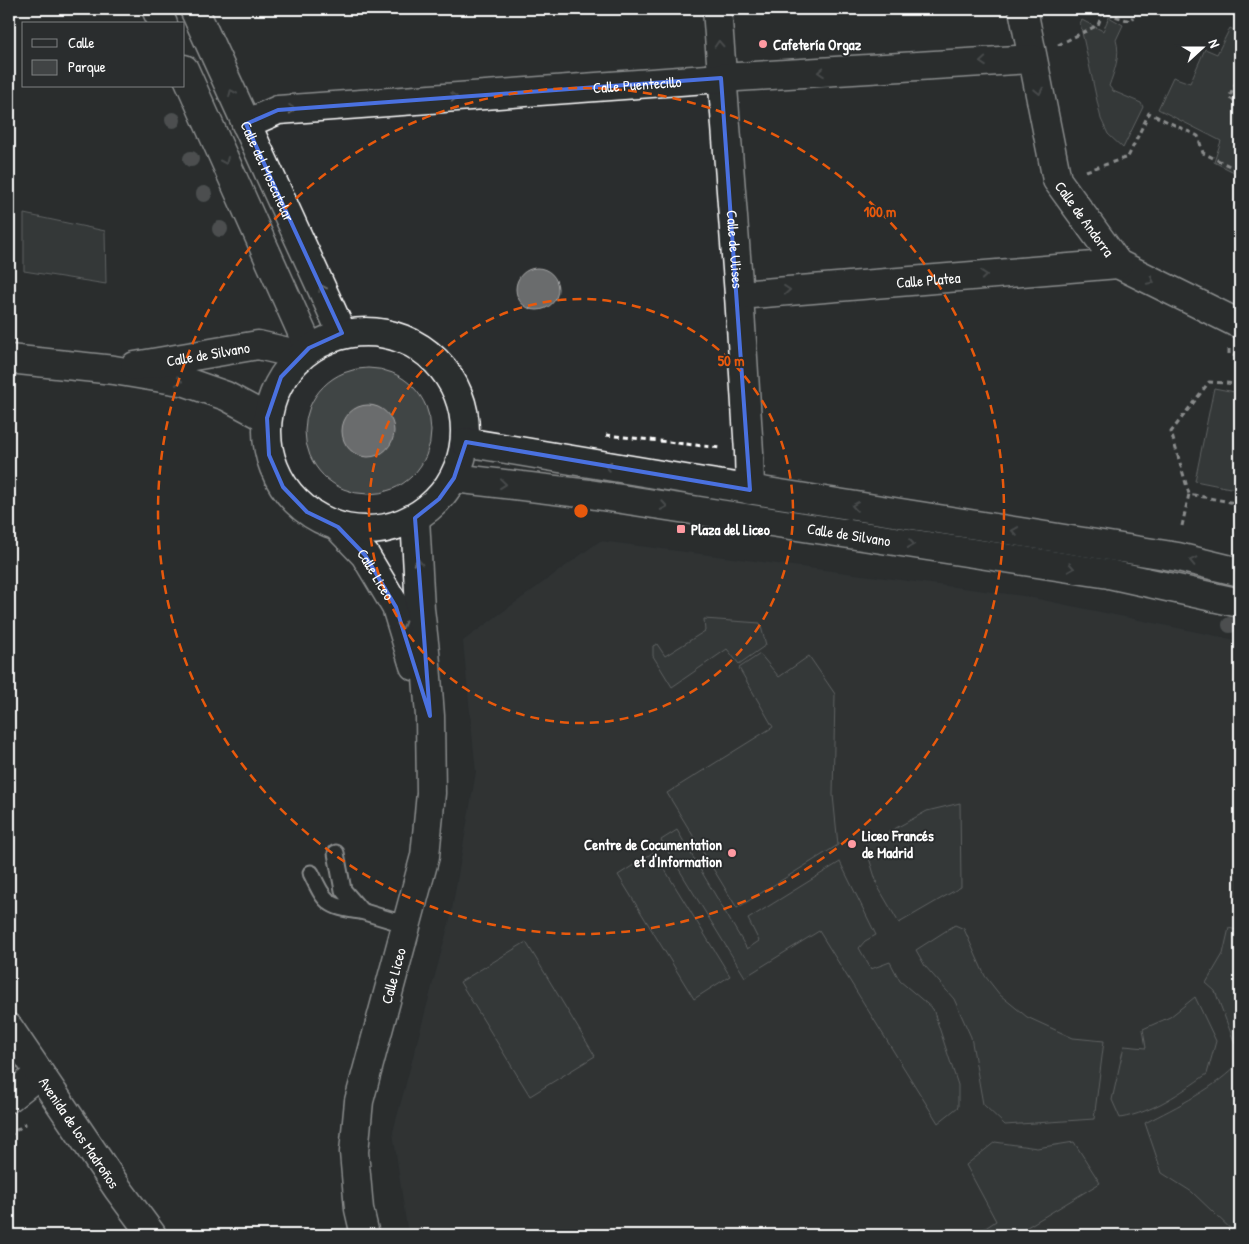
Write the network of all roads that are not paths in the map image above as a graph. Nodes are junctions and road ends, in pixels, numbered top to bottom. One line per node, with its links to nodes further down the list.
1 (156, 9): 5 (street)
2 (194, 9): 9 (street, Calle del Moscatelar, one-way to 2)
3 (717, 9): 8 (street, Calle de Ulises, one-way to 3)
4 (1023, 9): 6 (street, Calle de Andorra)
5 (162, 22)
6 (1032, 59): 8 (street, Calle Puentecillo, one-way to 8); 10 (street, Calle de Andorra, one-way to 10)
7 (185, 71): 14 (street, one-way to 14)
8 (721, 78): 9 (street, Calle Puentecillo, one-way to 8); 11 (street, Calle de Ulises)
9 (246, 124): 13 (street, Calle del Moscatelar, one-way to 9)
10 (1118, 264): 11 (street, Calle Platea, one-way to 10); 12 (street, Calle de Andorra, one-way to 12)
11 (739, 295): 20 (street, Calle de Ulises)
12 (1240, 323)
13 (342, 333): 14 (street); 18 (street)
14 (305, 351): 16 (street, Calle de Silvano); 17 (street)
15 (9, 359): 16 (street, Calle de Silvano)
16 (114, 370): 17 (street, Calle de Silvano, one-way to 17)
17 (267, 418): 22 (street)
18 (466, 442): 19 (street); 20 (street, Calle de Silvano, one-way to 18)
19 (454, 478): 21 (street); 24 (street, Calle de Silvano, one-way to 24)
20 (750, 490): 23 (street, Calle de Silvano, one-way to 20)
21 (415, 518): 22 (street); 25 (street, Calle Liceo, one-way to 21)
22 (338, 527): 25 (street, Calle Liceo, one-way to 25)
23 (1240, 572)
24 (1240, 603)
25 (430, 716): 29 (street, Calle Liceo)
26 (336, 854): 28 (lane)
27 (311, 873): 28 (lane)
28 (361, 911): 29 (lane)
29 (407, 925): 34 (street, Calle Liceo)
30 (9, 1028): 31 (street, Avenida de los Madroños)
31 (39, 1074): 32 (street); 33 (street, Avenida de los Madroños)
32 (9, 1098)
33 (152, 1235)
34 (365, 1235)

